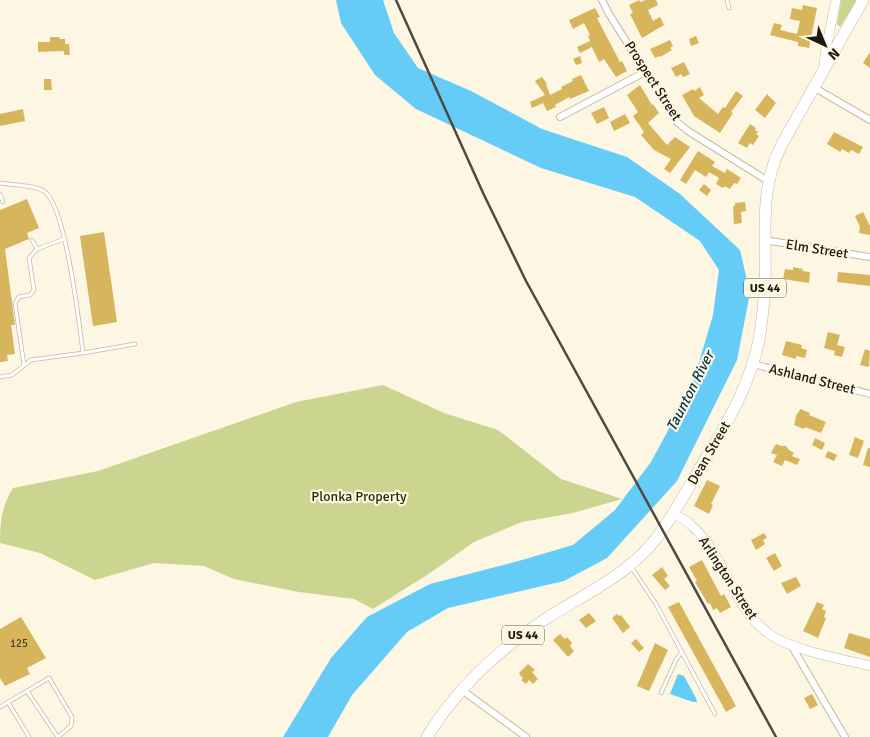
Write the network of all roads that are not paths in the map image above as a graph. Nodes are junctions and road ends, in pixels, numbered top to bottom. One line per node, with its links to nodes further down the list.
1 (602, 0): 7 (street, Prospect Street)
2 (727, 0): 5 (lane)
3 (836, 0): 6 (street)
4 (863, 0): 6 (highway, US 44)
5 (729, 8)
6 (824, 71): 8 (highway, Dean Street / US 44)
7 (645, 72): 9 (street); 11 (street, Prospect Street)
8 (815, 88): 10 (street); 11 (highway, Dean Street / US 44)
9 (560, 117)
10 (870, 120)
11 (768, 181): 17 (highway, Dean Street / US 44)
12 (0, 183): 15 (lane)
13 (0, 194): 14 (lane)
14 (3, 202)
15 (64, 239): 18 (lane); 21 (lane)
16 (32, 240): 18 (lane)
17 (764, 240): 19 (street, Elm Street); 22 (highway, Dean Street / US 44)
18 (37, 249): 23 (lane)
19 (870, 257)
20 (134, 344): 21 (lane)
21 (83, 353): 23 (lane)
22 (753, 364): 25 (street, Ashland Street); 26 (highway, Dean Street / US 44)
23 (24, 365): 24 (lane)
24 (0, 377)
25 (870, 394)
26 (673, 514): 27 (highway, Dean Street / US 44); 28 (street, Arlington Street)
27 (630, 566): 29 (lane); 31 (highway, Dean Street / US 44)
28 (791, 645): 30 (street, Arlington Street); 42 (street)
29 (681, 653): 33 (lane); 37 (lane)
30 (870, 666)
31 (462, 690): 40 (highway, Dean Street / US 44); 41 (street)
32 (27, 691): 35 (lane); 39 (lane); 39 (lane)
33 (661, 693)
34 (0, 698): 36 (lane)
35 (8, 702): 36 (lane); 38 (lane)
36 (2, 706)
37 (715, 714)
38 (29, 737)
39 (57, 737)
40 (427, 737)
41 (526, 737)
42 (845, 737)

